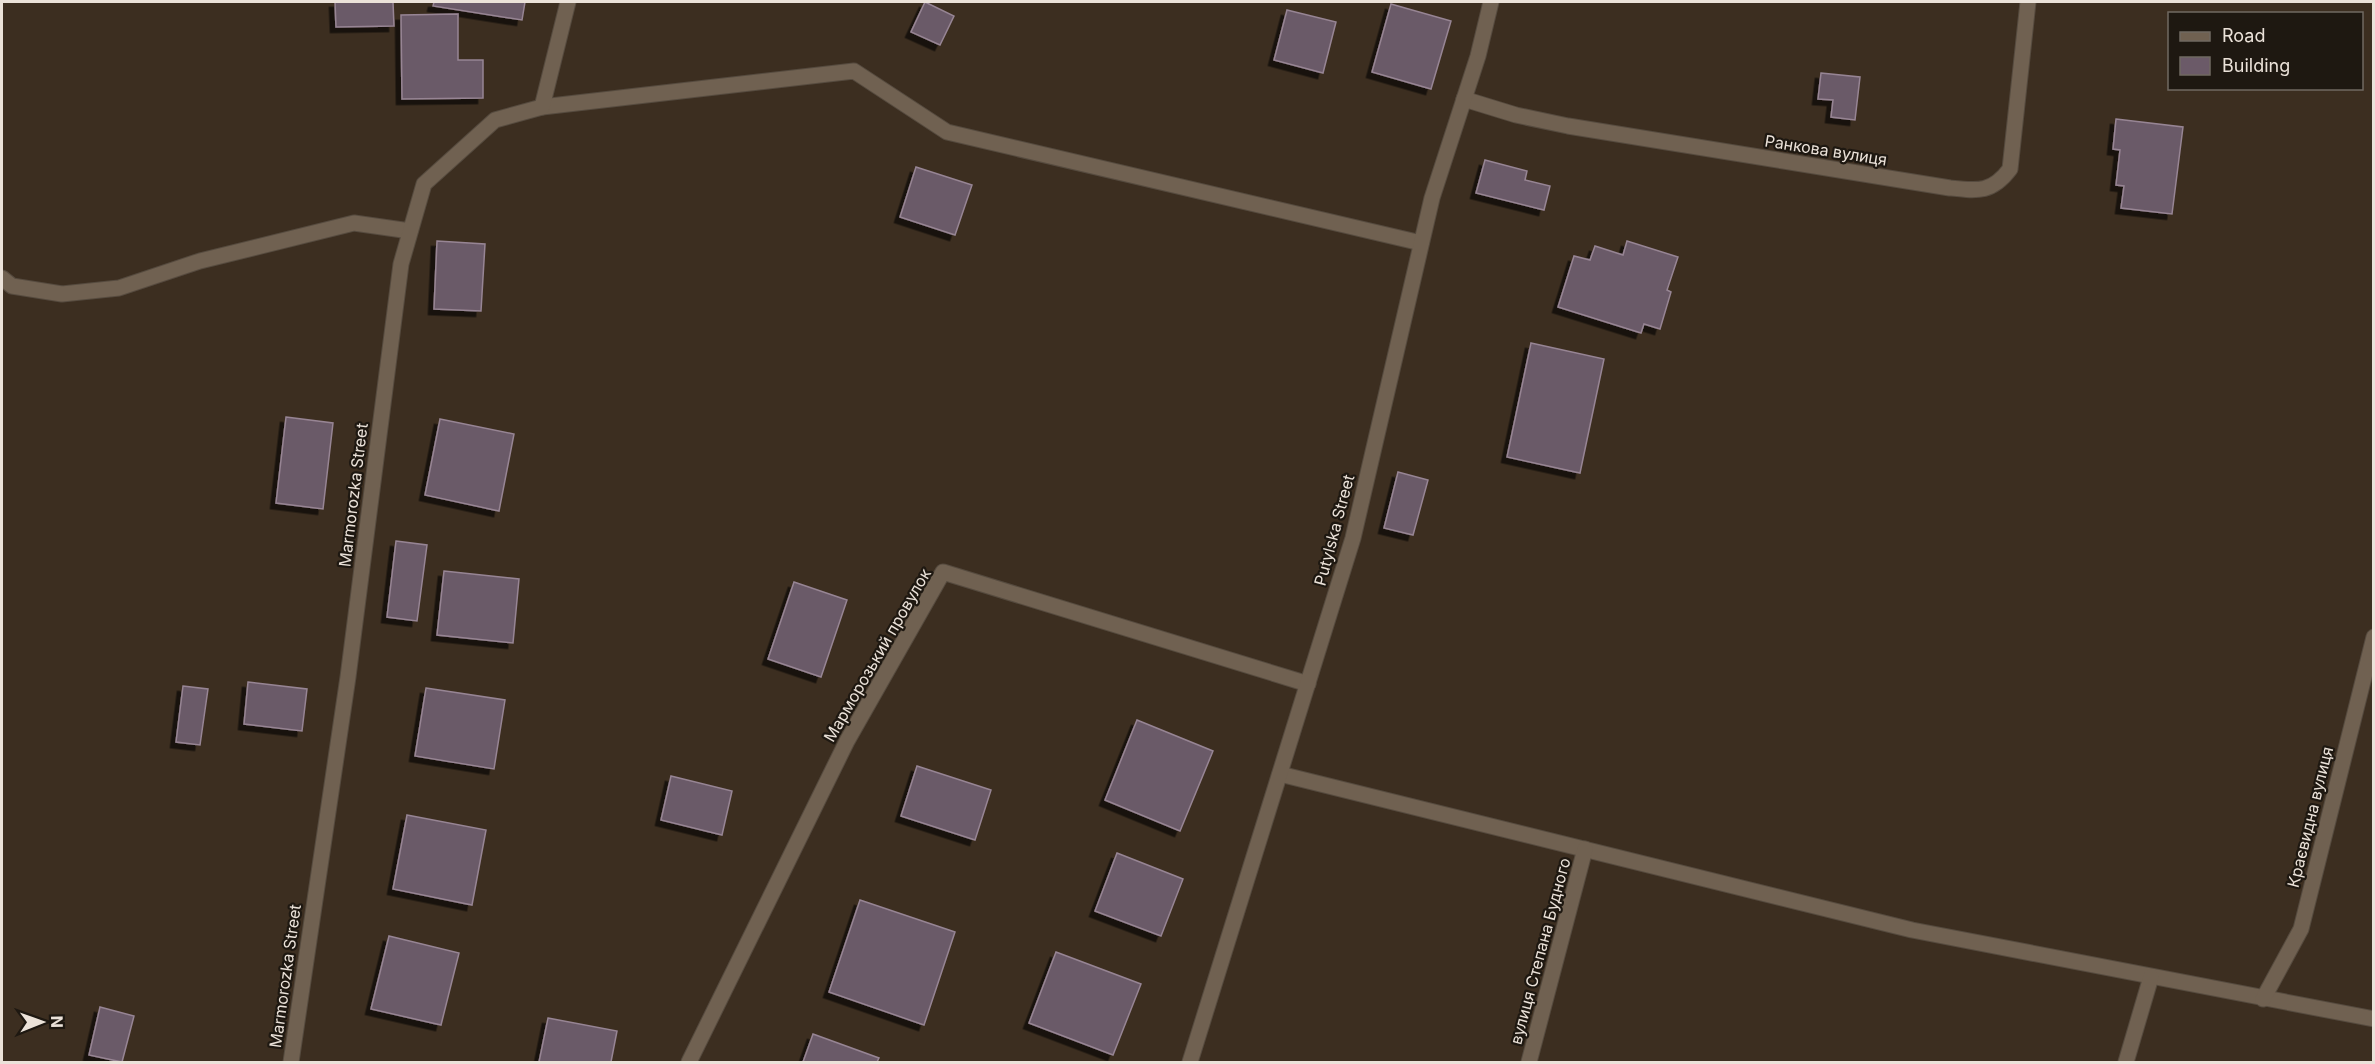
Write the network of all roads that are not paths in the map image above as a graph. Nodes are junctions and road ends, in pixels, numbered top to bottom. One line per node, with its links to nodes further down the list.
1 (568, 2): 5 (street)
2 (1491, 2): 4 (street, Putylska Street)
3 (2028, 2): 4 (street, Ранкова вулиця)
4 (1464, 99): 7 (street, Putylska Street)
5 (542, 107): 6 (street, Marmorozka Street); 7 (street, Marmorozka Street)
6 (410, 231): 8 (street); 16 (street, Marmorozka Street)
7 (1421, 243): 10 (street, Putylska Street)
8 (2, 279)
9 (2373, 637): 14 (street, Краєвидна вулиця)
10 (1308, 684): 11 (street, Putylska Street); 17 (street, Марморозький провулок)
11 (1280, 774): 12 (street); 18 (street, Putylska Street)
12 (1585, 849): 13 (street); 19 (street, вулиця Степана Будного)
13 (2151, 977): 14 (street); 20 (street)
14 (2263, 999): 15 (street)
15 (2373, 1019)
16 (291, 1062)
17 (689, 1062)
18 (1190, 1062)
19 (1529, 1062)
20 (2126, 1062)

